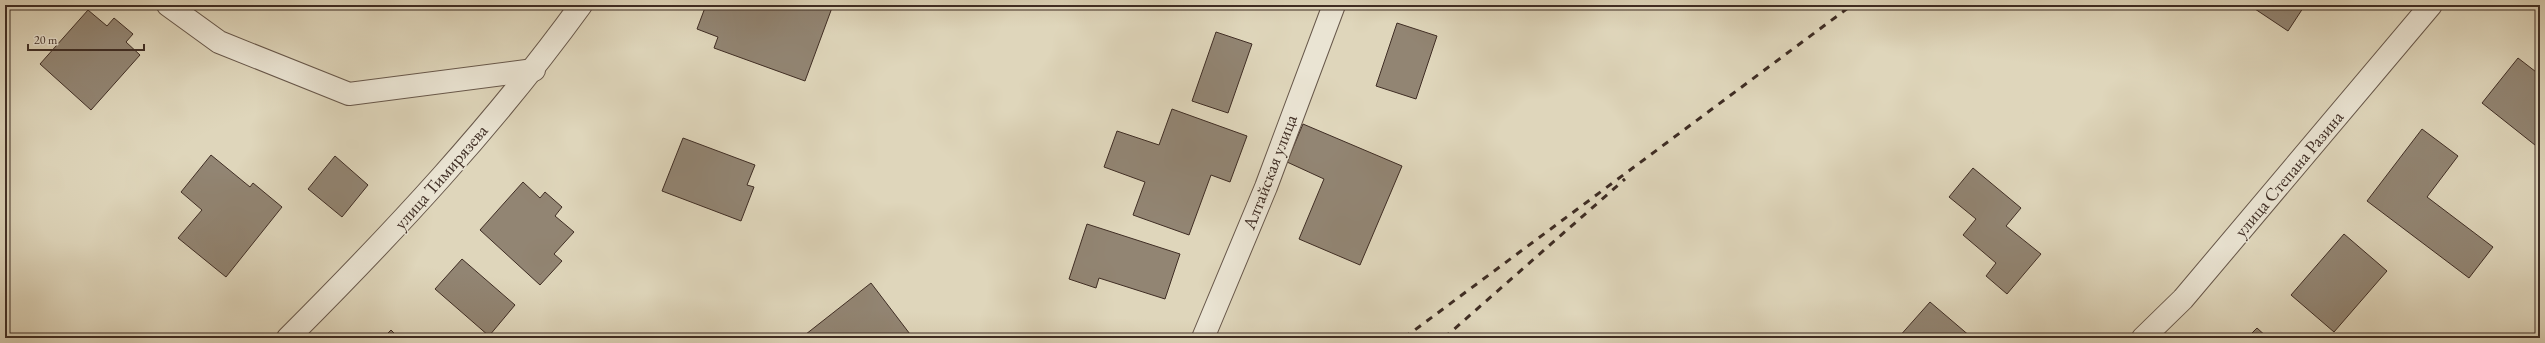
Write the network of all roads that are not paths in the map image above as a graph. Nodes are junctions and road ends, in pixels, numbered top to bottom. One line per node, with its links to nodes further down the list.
1 (168, 5): 5 (street)
2 (1334, 5): 7 (street, Алтайская улица)
3 (2431, 5): 8 (street, улица Степана Разина)
4 (575, 7): 5 (street, улица Тимирязева)
5 (534, 70): 6 (street, улица Тимирязева)
6 (288, 338)
7 (1203, 338)
8 (2143, 338)

